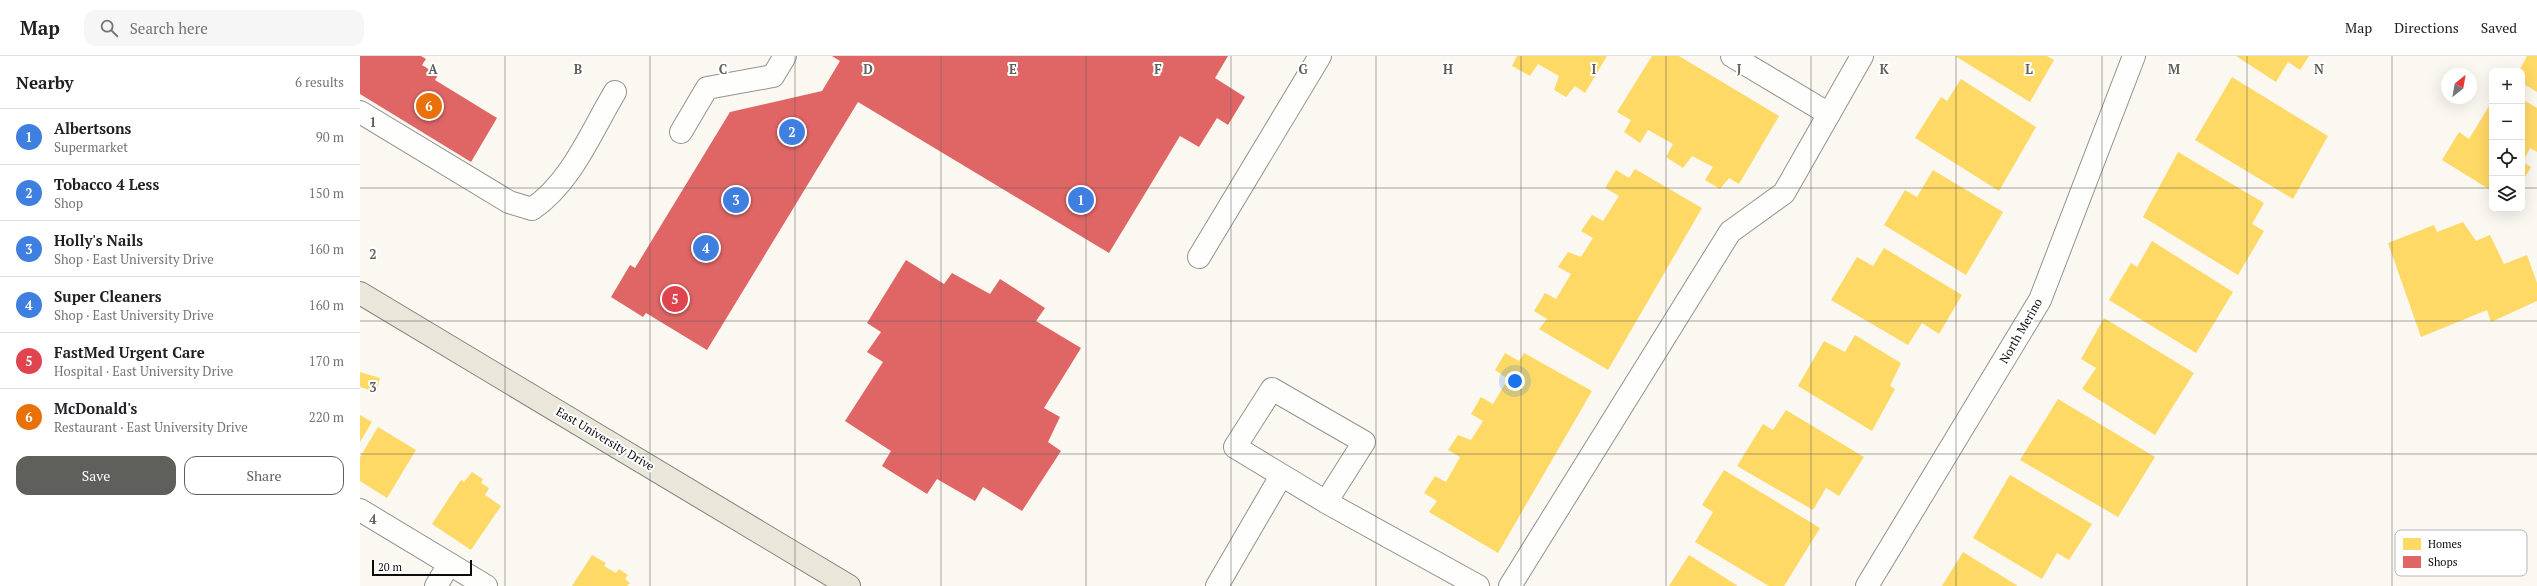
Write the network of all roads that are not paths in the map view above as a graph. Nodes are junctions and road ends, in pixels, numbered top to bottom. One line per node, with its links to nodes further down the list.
1 (785, 56): 9 (street)
2 (1320, 56): 10 (street)
3 (1732, 56): 8 (street)
4 (1862, 56): 8 (street)
5 (2134, 56): 22 (street, North Merino)
6 (615, 92): 7 (street)
7 (360, 112)
8 (1829, 114): 21 (street)
9 (681, 132)
10 (1199, 257)
11 (360, 293): 16 (main road, East University Drive)
12 (1281, 476): 13 (street); 13 (street); 19 (street)
13 (1326, 502): 20 (street)
14 (360, 510): 15 (street)
15 (449, 564): 17 (street); 18 (street)
16 (846, 585)
17 (436, 586)
18 (486, 586)
19 (1217, 586)
20 (1478, 586)
21 (1510, 586)
22 (1867, 586)

